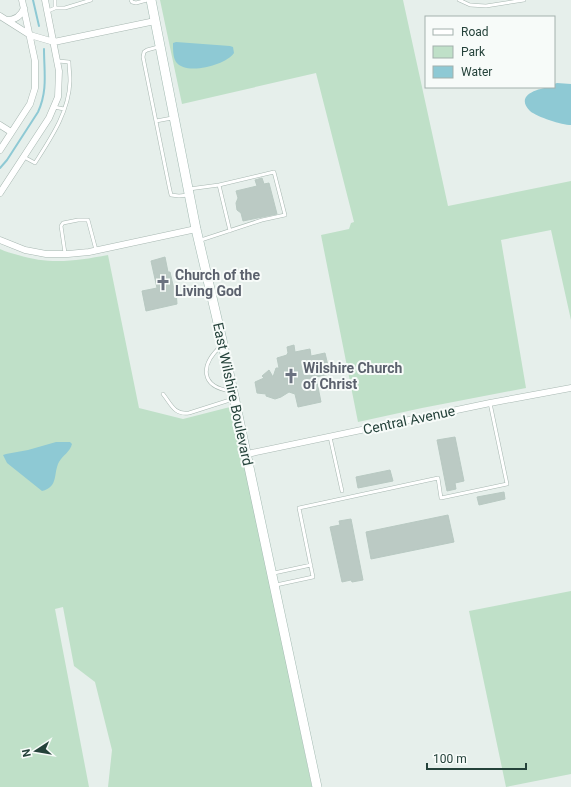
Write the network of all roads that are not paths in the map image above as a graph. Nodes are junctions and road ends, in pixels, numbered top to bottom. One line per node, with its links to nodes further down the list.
1 (22, 0): 12 (street)
2 (45, 0): 14 (street)
3 (55, 0): 13 (lane)
4 (91, 0): 13 (lane)
5 (131, 0): 6 (lane)
6 (147, 0)
7 (151, 0): 17 (street, East Wilshire Boulevard)
8 (459, 0): 11 (lane)
9 (506, 0): 11 (lane)
10 (524, 0): 11 (lane)
11 (510, 2)
12 (24, 8): 16 (street); 18 (street)
13 (56, 8): 14 (lane)
14 (48, 12): 19 (street)
15 (0, 16): 16 (street)
16 (7, 20): 18 (street)
17 (155, 21): 19 (street); 20 (street, East Wilshire Boulevard)
18 (30, 34): 19 (street); 27 (street)
19 (54, 42): 21 (street)
20 (160, 46): 24 (street, East Wilshire Boulevard); 25 (lane)
21 (58, 61): 22 (street); 23 (lane)
22 (54, 107): 23 (lane); 29 (street)
23 (64, 109): 29 (lane)
24 (174, 118): 25 (lane); 31 (street, East Wilshire Boulevard)
25 (156, 121): 31 (lane)
26 (0, 125): 27 (street)
27 (11, 132): 28 (street)
28 (0, 150)
29 (24, 157): 32 (street)
30 (219, 185): 31 (lane); 34 (lane); 34 (lane)
31 (189, 192): 33 (street, East Wilshire Boulevard)
32 (0, 193)
33 (196, 229): 36 (street, East Wilshire Boulevard); 37 (street)
34 (230, 231): 36 (lane)
35 (0, 240): 38 (street)
36 (199, 241): 39 (street, East Wilshire Boulevard)
37 (96, 250): 38 (street); 38 (lane)
38 (65, 254)
39 (223, 344): 42 (street, East Wilshire Boulevard); 42 (lane)
40 (571, 388): 43 (street, Central Avenue)
41 (163, 394): 42 (lane)
42 (234, 395): 45 (street, East Wilshire Boulevard)
43 (490, 403): 44 (street, Central Avenue); 47 (lane)
44 (330, 437): 45 (street, Central Avenue); 46 (lane)
45 (247, 454): 48 (street, East Wilshire Boulevard)
46 (342, 491)
47 (311, 565): 48 (lane); 49 (lane)
48 (272, 573): 49 (street, East Wilshire Boulevard)
49 (274, 585): 50 (street, East Wilshire Boulevard)
50 (317, 787)

